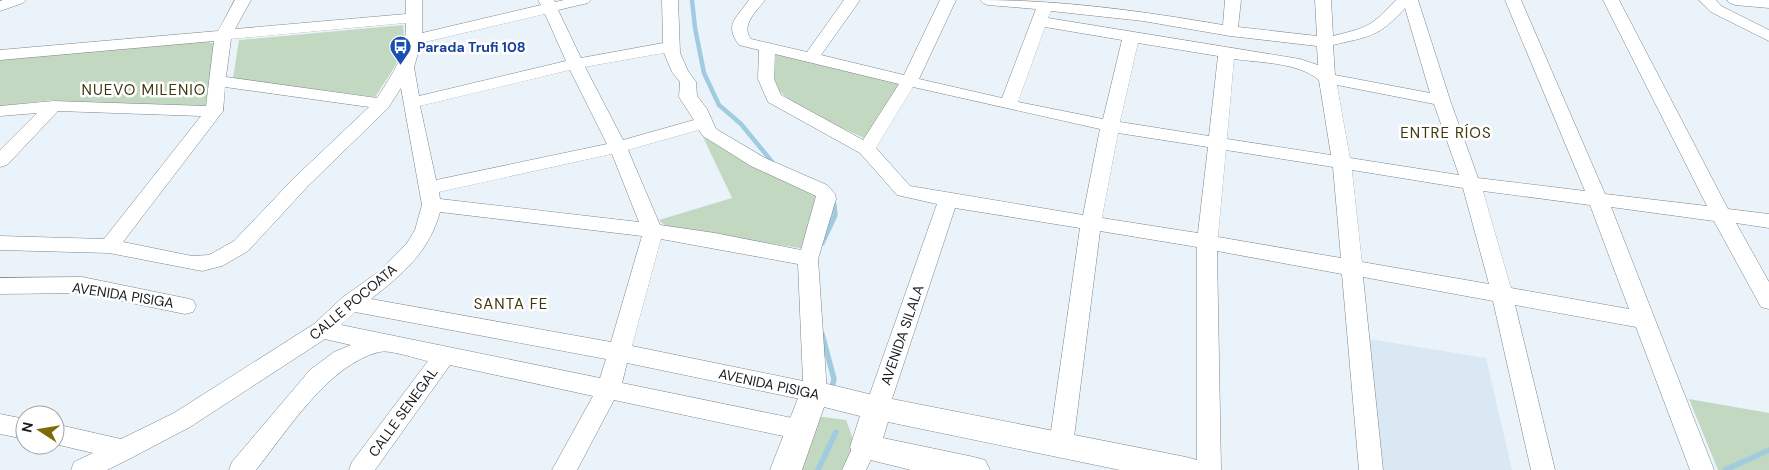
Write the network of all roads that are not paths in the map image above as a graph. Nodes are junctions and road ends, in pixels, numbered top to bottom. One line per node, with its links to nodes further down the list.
1 (18, 0): 20 (street)
2 (243, 0): 25 (street)
3 (414, 0): 23 (street, CALLE POCOATA)
4 (583, 0): 19 (street)
5 (670, 0): 31 (street)
6 (757, 0): 32 (street)
7 (852, 0): 35 (street)
8 (948, 0): 40 (street)
9 (988, 0): 22 (street)
10 (1234, 0): 24 (street)
11 (1323, 0): 29 (street)
12 (1404, 0): 29 (street)
13 (1410, 0): 41 (street)
14 (1513, 0): 58 (street)
15 (1611, 0): 59 (street)
16 (1707, 0): 27 (street)
17 (1736, 0): 18 (street)
18 (1769, 3)
19 (548, 4): 28 (street); 36 (street)
20 (0, 6)
21 (1144, 8): 22 (street); 24 (street)
22 (1044, 9): 26 (street); 44 (street)
23 (414, 18): 25 (street); 28 (street, CALLE POCOATA)
24 (1230, 31): 29 (street)
25 (223, 36): 34 (street); 39 (street)
26 (1131, 37): 30 (street); 49 (street)
27 (1768, 37)
28 (414, 40): 37 (street, CALLE POCOATA)
29 (1326, 42): 30 (street); 38 (street)
30 (1172, 44): 33 (street)
31 (669, 47): 36 (street); 48 (street)
32 (767, 47): 35 (street); 52 (street)
33 (1227, 52): 38 (street); 50 (street)
34 (0, 56)
35 (811, 58): 40 (street)
36 (575, 63): 42 (street); 51 (street)
37 (406, 66): 42 (street, CALLE POCOATA); 43 (street)
38 (1327, 78): 41 (street); 54 (street)
39 (217, 81): 43 (street); 47 (street)
40 (909, 81): 44 (street); 52 (street)
41 (1441, 100): 55 (street)
42 (411, 103): 56 (street, CALLE POCOATA)
43 (382, 104): 65 (street)
44 (1008, 105): 49 (street)
45 (53, 106): 46 (street); 47 (street); 53 (street)
46 (0, 111)
47 (214, 111): 65 (street)
48 (704, 124): 51 (street); 66 (street)
49 (1110, 126): 50 (street); 61 (street)
50 (1218, 142): 54 (street); 63 (street)
51 (618, 147): 56 (street); 62 (street)
52 (866, 150): 57 (street)
53 (0, 161)
54 (1342, 163): 55 (street); 67 (street)
55 (1471, 183): 58 (street); 69 (street)
56 (431, 197): 62 (street); 71 (street, CALLE POCOATA)
57 (948, 200): 61 (street); 80 (street, AVENIDA SILALA)
58 (1598, 200): 59 (street); 73 (street)
59 (1720, 215): 60 (street); 70 (street)
60 (1769, 221)
61 (1092, 223): 63 (street); 85 (street)
62 (653, 232): 66 (street); 76 (street)
63 (1207, 242): 67 (street); 95 (street)
64 (0, 243): 65 (street)
65 (109, 246)
66 (808, 259): 79 (street)
67 (1351, 269): 69 (street); 96 (street)
68 (0, 286): 72 (street, AVENIDA PISIGA)
69 (1502, 294): 73 (street); 97 (street)
70 (1769, 301)
71 (351, 304): 74 (street, CALLE POCOATA); 76 (street, AVENIDA PISIGA)
72 (185, 306)
73 (1644, 320): 98 (street)
74 (322, 330): 75 (street); 86 (street, CALLE POCOATA)
75 (379, 342): 77 (street); 89 (street)
76 (618, 352): 78 (street); 79 (street, AVENIDA PISIGA)
77 (445, 355): 78 (street); 90 (street, CALLE SENEGAL)
78 (608, 390): 83 (street); 91 (street)
79 (815, 393): 80 (street, AVENIDA PISIGA); 83 (street)
80 (877, 408): 85 (street, AVENIDA PISIGA); 87 (street, AVENIDA SILALA)
81 (0, 424): 82 (street)
82 (15, 427)
83 (802, 430): 92 (street)
84 (65, 436): 86 (street)
85 (1061, 445): 94 (street, AVENIDA PISIGA)
86 (124, 450): 88 (street, CALLE POCOATA)
87 (859, 458): 93 (street)
88 (83, 470)
89 (241, 470)
90 (361, 470)
91 (564, 470)
92 (786, 470)
93 (974, 470)
94 (1186, 470)
95 (1208, 470)
96 (1371, 470)
97 (1543, 470)
98 (1702, 470)

